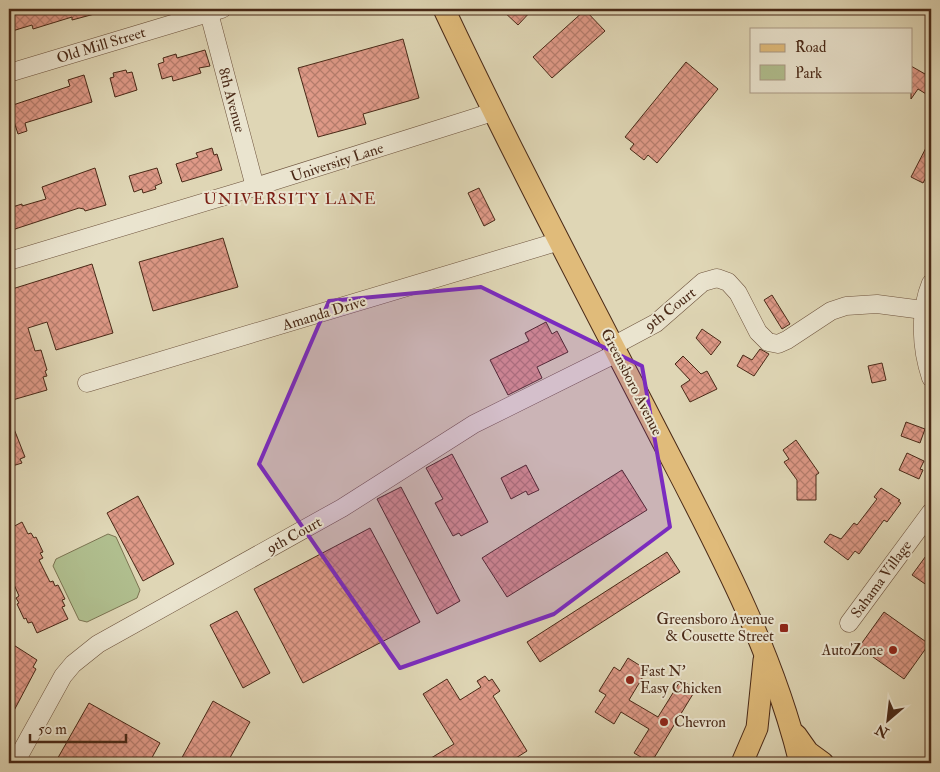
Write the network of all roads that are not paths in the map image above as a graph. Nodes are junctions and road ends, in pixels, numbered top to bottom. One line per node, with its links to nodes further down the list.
1 (444, 9): 4 (main road, Greensboro Avenue)
2 (216, 11): 3 (street, Old Mill Street); 5 (street, 8th Avenue)
3 (9, 73)
4 (493, 112): 5 (street, University Lane); 6 (main road, Greensboro Avenue)
5 (256, 187): 7 (street, University Lane)
6 (560, 241): 10 (main road, Greensboro Avenue); 12 (street, Amanda Drive)
7 (9, 261)
8 (931, 283): 9 (street)
9 (923, 310): 10 (street, 9th Court); 11 (street)
10 (615, 349): 15 (main road, Greensboro Avenue); 17 (street, 9th Court)
11 (931, 378)
12 (87, 383)
13 (931, 512): 14 (street, Sahama Village)
14 (849, 623)
15 (764, 655): 16 (main road, Greensboro Avenue); 18 (main road)
16 (792, 730): 19 (main road, Greensboro Avenue); 20 (main road)
17 (15, 763)
18 (742, 763)
19 (800, 763)
20 (823, 763)

